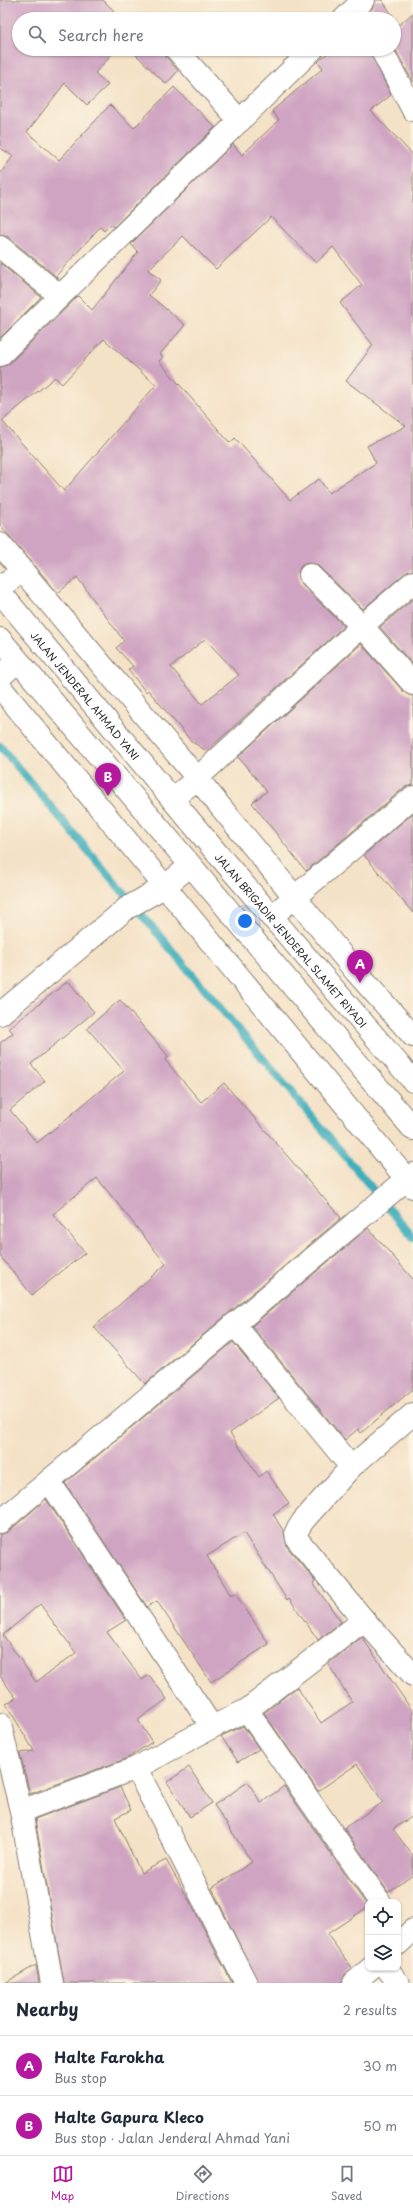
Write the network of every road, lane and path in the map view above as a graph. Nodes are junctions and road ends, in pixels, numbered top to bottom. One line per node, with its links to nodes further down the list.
1 (182, 56): 5 (main road)
2 (306, 56): 5 (main road)
3 (385, 56): 4 (main road)
4 (413, 110)
5 (240, 121): 7 (main road)
6 (0, 247): 7 (main road)
7 (60, 296): 8 (main road)
8 (0, 356)
9 (0, 544): 10 (main road)
10 (23, 571): 13 (main road); 21 (main road)
11 (310, 575): 15 (main road)
12 (413, 582): 15 (main road)
13 (0, 587)
14 (0, 592): 23 (main road, JALAN JENDERAL AHMAD YANI)
15 (362, 626): 19 (main road); 21 (main road)
16 (0, 639): 17 (main road)
17 (18, 661): 18 (main road); 24 (main road)
18 (0, 677)
19 (413, 684)
20 (0, 688): 25 (main road)
21 (197, 778): 23 (main road); 26 (main road)
22 (413, 796): 26 (main road)
23 (172, 799): 27 (main road, JALAN BRIGADIR JENDERAL SLAMET RIYADI)
24 (190, 866): 25 (main road); 33 (main road)
25 (160, 889): 28 (main road); 34 (main road)
26 (295, 897): 27 (main road); 29 (main road)
27 (272, 917): 31 (main road, JALAN BRIGADIR JENDERAL SLAMET RIYADI)
28 (3, 1005)
29 (413, 1036)
30 (413, 1040): 31 (main road)
31 (393, 1057): 32 (main road, JALAN BRIGADIR JENDERAL SLAMET RIYADI)
32 (413, 1081)
33 (413, 1129)
34 (411, 1180): 35 (main road)
35 (234, 1324): 37 (main road); 38 (main road)
36 (413, 1414): 37 (main road)
37 (351, 1467): 40 (main road)
38 (49, 1481): 39 (main road); 44 (main road)
39 (0, 1522)
40 (364, 1620): 41 (main road); 42 (main road)
41 (413, 1675)
42 (247, 1710): 44 (main road); 47 (main road)
43 (0, 1724): 46 (main road)
44 (212, 1728): 45 (main road)
45 (136, 1768): 46 (main road); 51 (main road)
46 (21, 1811): 50 (main road)
47 (378, 1899)
48 (368, 1971): 52 (main road)
49 (389, 1971): 53 (main road)
50 (52, 1983)
51 (246, 1983)
52 (354, 1983)
53 (398, 1983)

